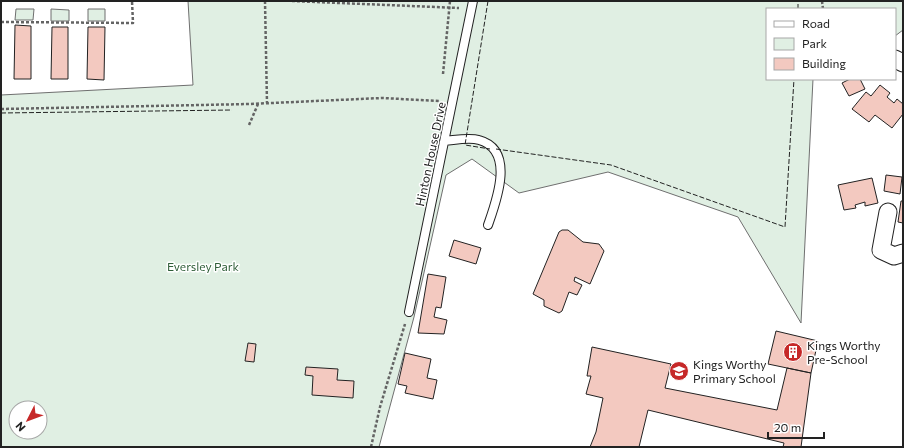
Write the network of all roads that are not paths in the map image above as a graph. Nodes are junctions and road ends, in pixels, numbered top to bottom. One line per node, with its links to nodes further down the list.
1 (473, 1): 2 (lane, Hinton House Drive)
2 (445, 141): 4 (lane); 6 (lane, Hinton House Drive)
3 (888, 212): 5 (street)
4 (488, 225)
5 (903, 253)
6 (409, 312)

